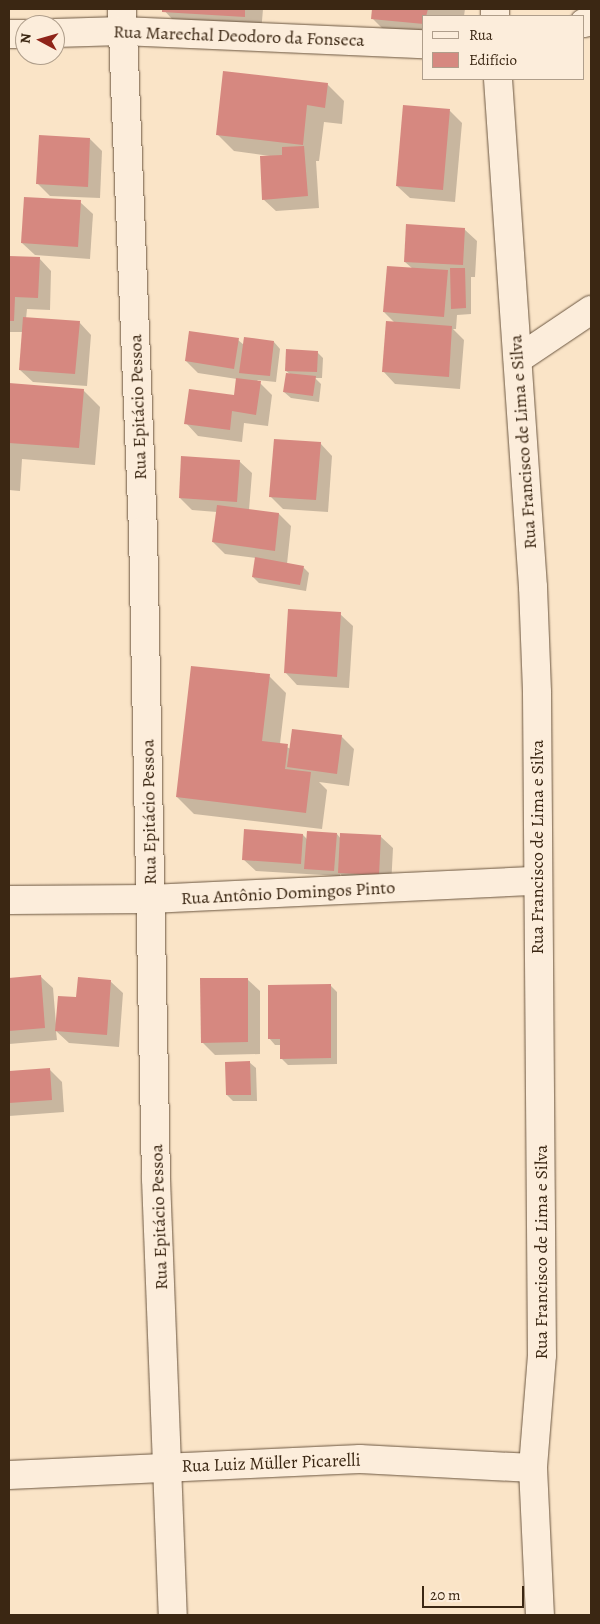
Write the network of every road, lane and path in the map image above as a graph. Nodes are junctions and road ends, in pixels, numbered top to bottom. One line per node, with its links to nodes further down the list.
1 (122, 20): 2 (street, Rua Marechal Deodoro da Fonseca); 3 (street, Rua Marechal Deodoro da Fonseca); 8 (street, Rua Epitácio Pessoa)
2 (65, 31)
3 (422, 44)
4 (498, 80): 6 (street, Rua Francisco de Lima e Silva)
5 (591, 310): 6 (street)
6 (518, 359): 7 (street, Rua Francisco de Lima e Silva)
7 (537, 881): 8 (street, Rua Antônio Domingos Pinto); 11 (street, Rua Francisco de Lima e Silva)
8 (150, 899): 9 (street, Rua Antônio Domingos Pinto); 10 (street, Rua Epitácio Pessoa)
9 (9, 900)
10 (170, 1467): 11 (street, Rua Luiz Müller Picarelli); 12 (street, Rua Luiz Müller Picarelli); 13 (street, Rua Epitácio Pessoa)
11 (533, 1468): 14 (street, Rua Francisco de Lima e Silva)
12 (9, 1475)
13 (172, 1615)
14 (540, 1615)

